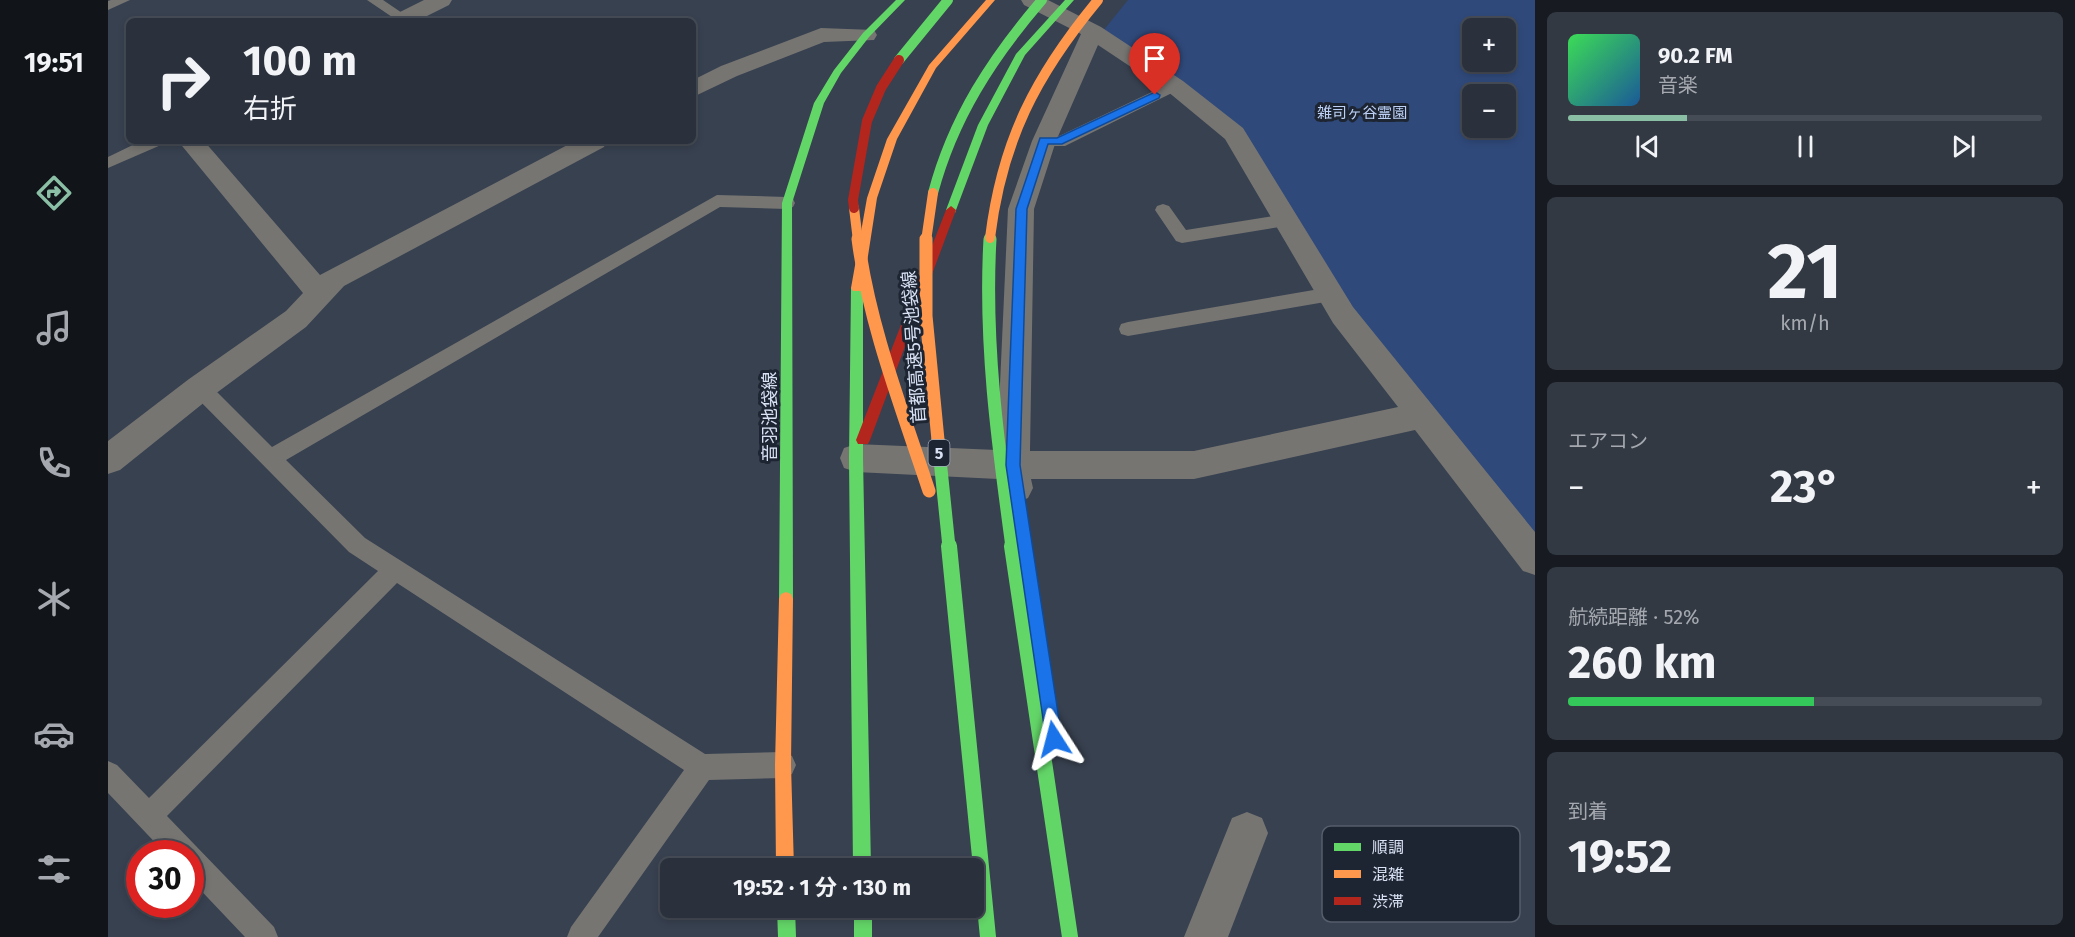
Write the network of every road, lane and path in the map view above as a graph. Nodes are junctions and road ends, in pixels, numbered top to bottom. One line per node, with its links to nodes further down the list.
1 (123, 0): 10 (lane)
2 (374, 0): 11 (lane)
3 (441, 0): 12 (street)
4 (901, 0): 14 (main road, 音羽池袋線)
5 (948, 0): 34 (main road, bridge)
6 (991, 0): 30 (main road)
7 (1032, 0): 9 (street)
8 (1098, 0): 53 (main road, bridge)
9 (1056, 4): 13 (street); 30 (main road); 34 (main road, 首都高速5号池袋線 / 5, bridge)
10 (108, 6)
11 (399, 18)
12 (406, 18)
13 (1093, 32): 15 (street); 17 (street)
14 (866, 35): 16 (street); 22 (main road, 音羽池袋線)
15 (1175, 86): 17 (lane); 24 (street)
16 (696, 88)
17 (1044, 141): 33 (street)
18 (149, 144): 21 (lane)
19 (193, 144): 25 (street)
20 (589, 144): 25 (street)
21 (108, 164)
22 (787, 203): 31 (lane); 37 (main road, 音羽池袋線)
23 (1163, 210): 24 (lane)
24 (1286, 220): 26 (street)
25 (319, 293): 28 (street)
26 (1331, 294): 27 (lane); 29 (street)
27 (1128, 329)
28 (200, 388): 31 (lane); 32 (street)
29 (1424, 415): 33 (street); 35 (street)
30 (856, 458): 33 (street); 44 (main road)
31 (268, 459): 36 (lane)
32 (108, 460)
33 (1013, 465): 54 (street)
34 (947, 550): 52 (main road, 首都高速5号池袋線 / 5, bridge)
35 (1535, 559)
36 (395, 570): 38 (lane); 40 (lane)
37 (783, 765): 38 (lane); 43 (main road, 音羽池袋線)
38 (702, 767): 49 (lane)
39 (108, 774): 40 (lane)
40 (150, 815): 42 (lane)
41 (1247, 833): 55 (street)
42 (172, 840)
43 (785, 858)
44 (862, 858)
45 (204, 874): 48 (lane)
46 (786, 918): 50 (main road)
47 (863, 918): 51 (main road)
48 (264, 937)
49 (581, 937)
50 (787, 937)
51 (863, 937)
52 (988, 937)
53 (1070, 937)
54 (1087, 937)
55 (1206, 937)

